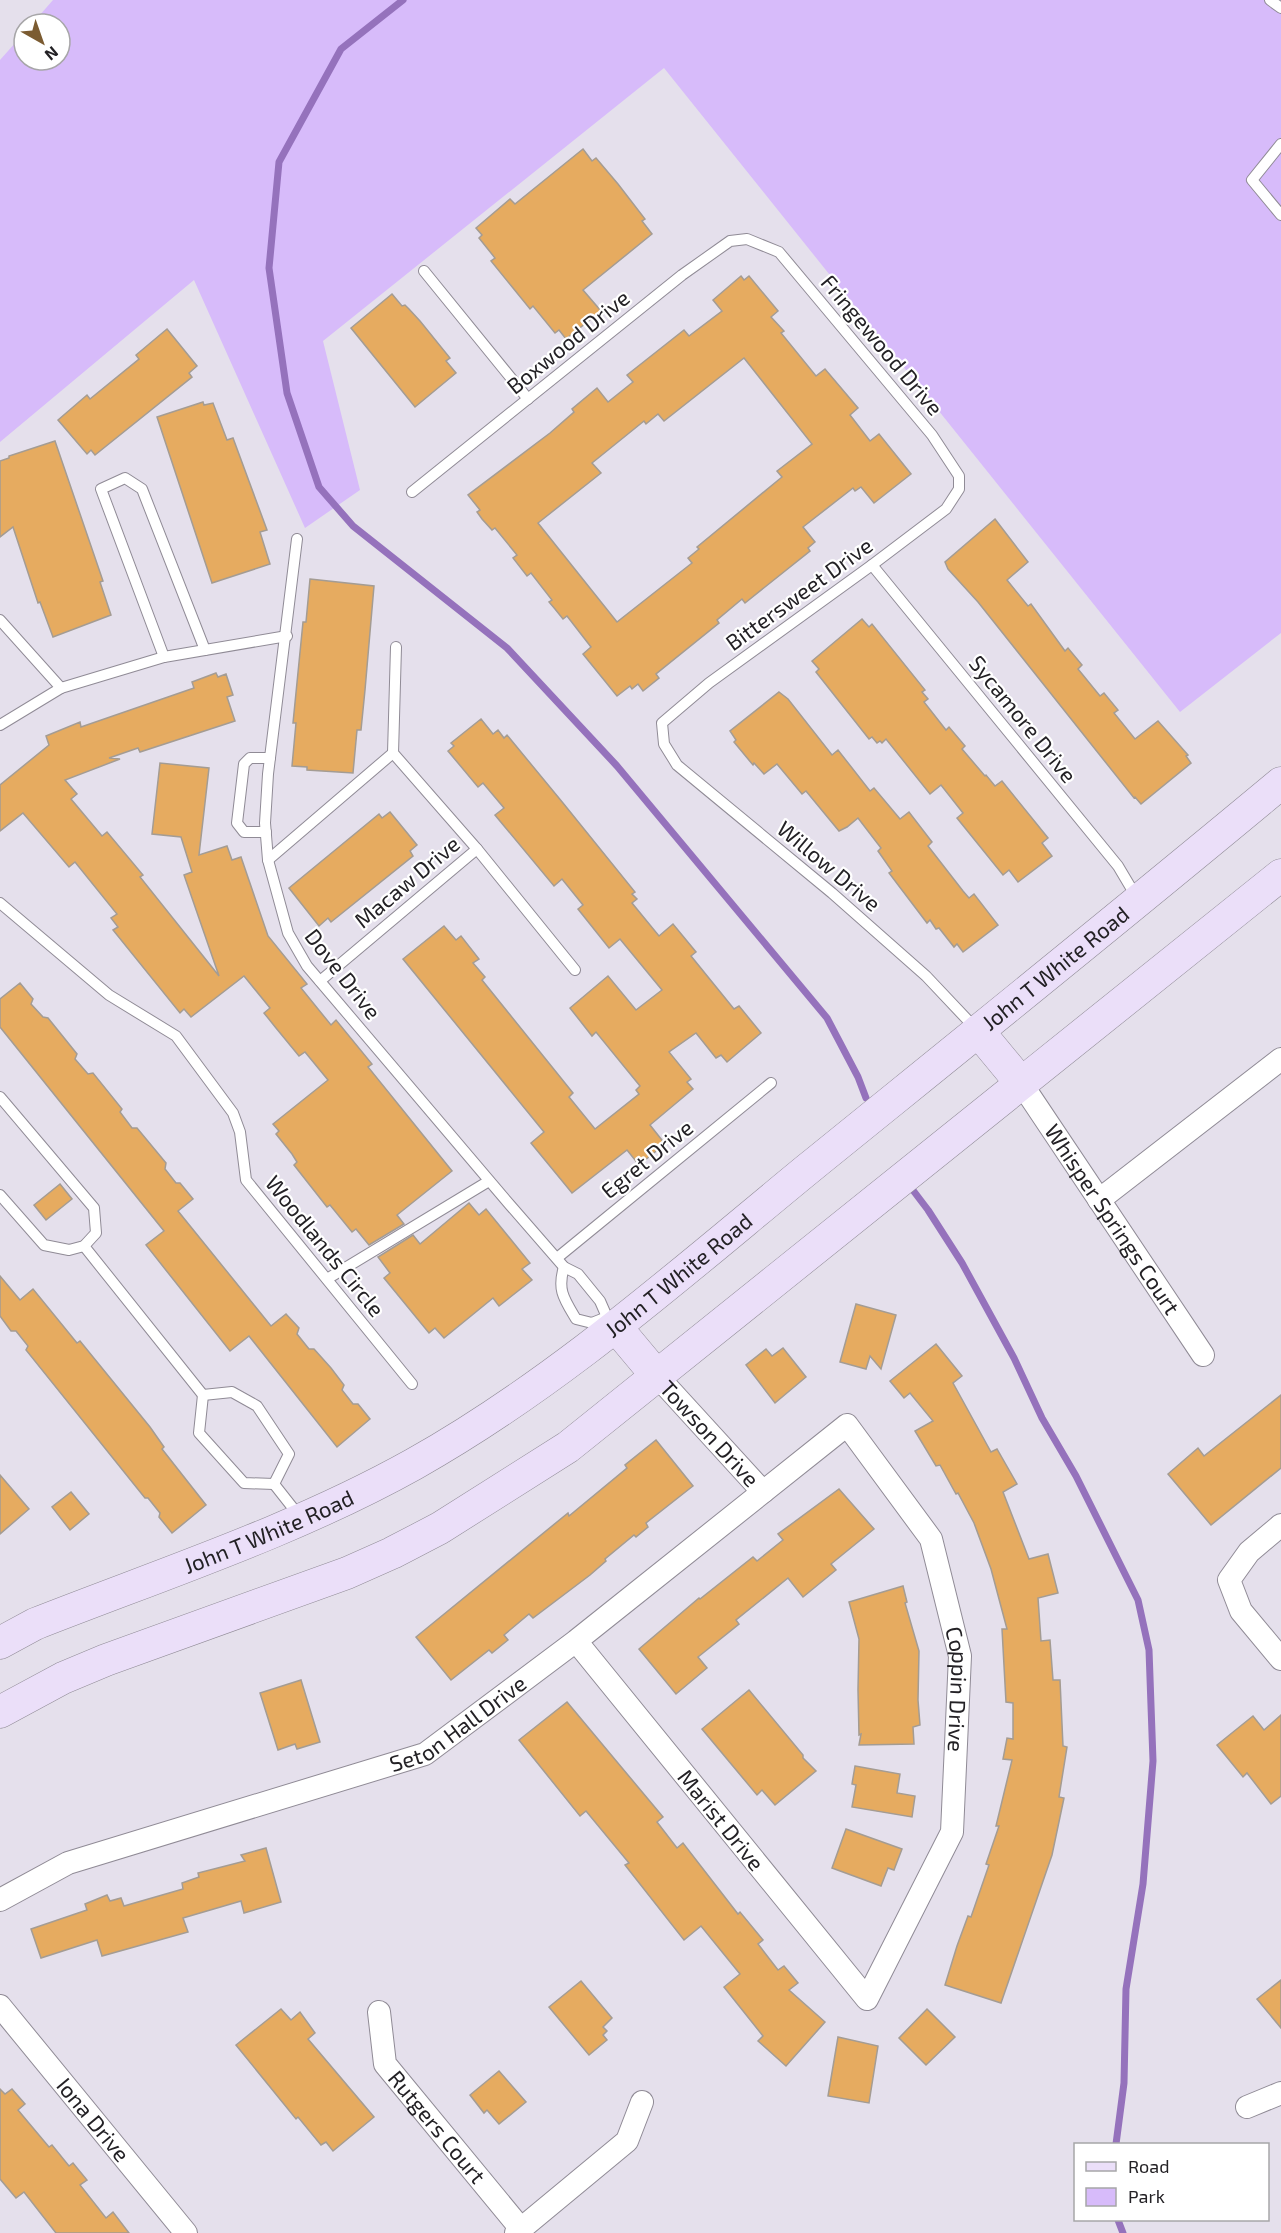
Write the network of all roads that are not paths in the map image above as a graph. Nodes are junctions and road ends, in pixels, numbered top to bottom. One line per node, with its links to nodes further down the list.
1 (1270, 0): 2 (lane)
2 (1281, 8)
3 (1281, 144): 4 (lane)
4 (1281, 214)
5 (756, 242): 7 (lane, Boxwood Drive); 8 (lane, Fringewood Drive)
6 (424, 272): 7 (lane)
7 (528, 399): 9 (lane, Boxwood Drive)
8 (959, 489): 11 (lane, Bittersweet Drive)
9 (412, 492)
10 (297, 540): 13 (lane, Dove Drive)
11 (872, 565): 19 (lane, Bittersweet Drive); 27 (lane, Sycamore Drive)
12 (0, 620): 17 (lane)
13 (287, 636): 15 (lane); 21 (lane, Dove Drive)
14 (396, 647): 20 (lane)
15 (205, 650): 16 (lane); 16 (lane)
16 (164, 657): 17 (lane)
17 (61, 688): 18 (lane)
18 (0, 725)
19 (662, 729): 31 (lane, Willow Drive)
20 (393, 753): 24 (lane, Macaw Drive); 25 (lane)
21 (270, 759): 23 (lane, Dove Drive); 23 (lane)
22 (1281, 783): 27 (main road, John T White Road)
23 (266, 832): 25 (lane, Dove Drive)
24 (477, 849): 29 (lane); 30 (lane, Macaw Drive)
25 (268, 860): 30 (lane, Dove Drive)
26 (1281, 875): 34 (main road)
27 (1140, 901): 31 (main road, John T White Road)
28 (0, 903): 42 (lane, Woodlands Circle)
29 (575, 970)
30 (320, 981): 36 (lane, Dove Drive)
31 (978, 1031): 34 (main road); 43 (main road, John T White Road)
32 (1281, 1059): 38 (street)
33 (771, 1083): 40 (lane, Egret Drive)
34 (1021, 1083): 38 (street, Whisper Springs Court); 45 (main road)
35 (0, 1097): 39 (lane)
36 (489, 1181): 40 (lane, Dove Drive); 42 (lane)
37 (0, 1195): 39 (lane)
38 (1099, 1200): 44 (street, Whisper Springs Court)
39 (84, 1246): 47 (lane)
40 (557, 1258): 41 (lane)
41 (564, 1267): 43 (lane); 43 (lane)
42 (327, 1279): 46 (lane, Woodlands Circle)
43 (612, 1322): 45 (main road); 51 (main road, John T White Road)
44 (1203, 1355)
45 (657, 1376): 50 (street, Towson Drive); 56 (main road)
46 (412, 1384)
47 (204, 1395): 49 (lane); 49 (lane)
48 (847, 1425): 50 (street, Seton Hall Drive); 58 (street, Coppin Drive)
49 (274, 1484): 51 (lane)
50 (763, 1492): 53 (street, Seton Hall Drive)
51 (302, 1520): 54 (main road, John T White Road)
52 (1281, 1525): 55 (street)
53 (576, 1641): 57 (street, Seton Hall Drive); 58 (street, Marist Drive)
54 (0, 1643)
55 (1281, 1659)
56 (0, 1712)
57 (0, 1900)
58 (867, 1999)
59 (0, 2006): 65 (street, Iona Drive)
60 (379, 2012): 64 (street, Rutgers Court)
61 (1281, 2093): 63 (street)
62 (642, 2102): 64 (street)
63 (1247, 2107)
64 (518, 2231)
65 (186, 2233)

